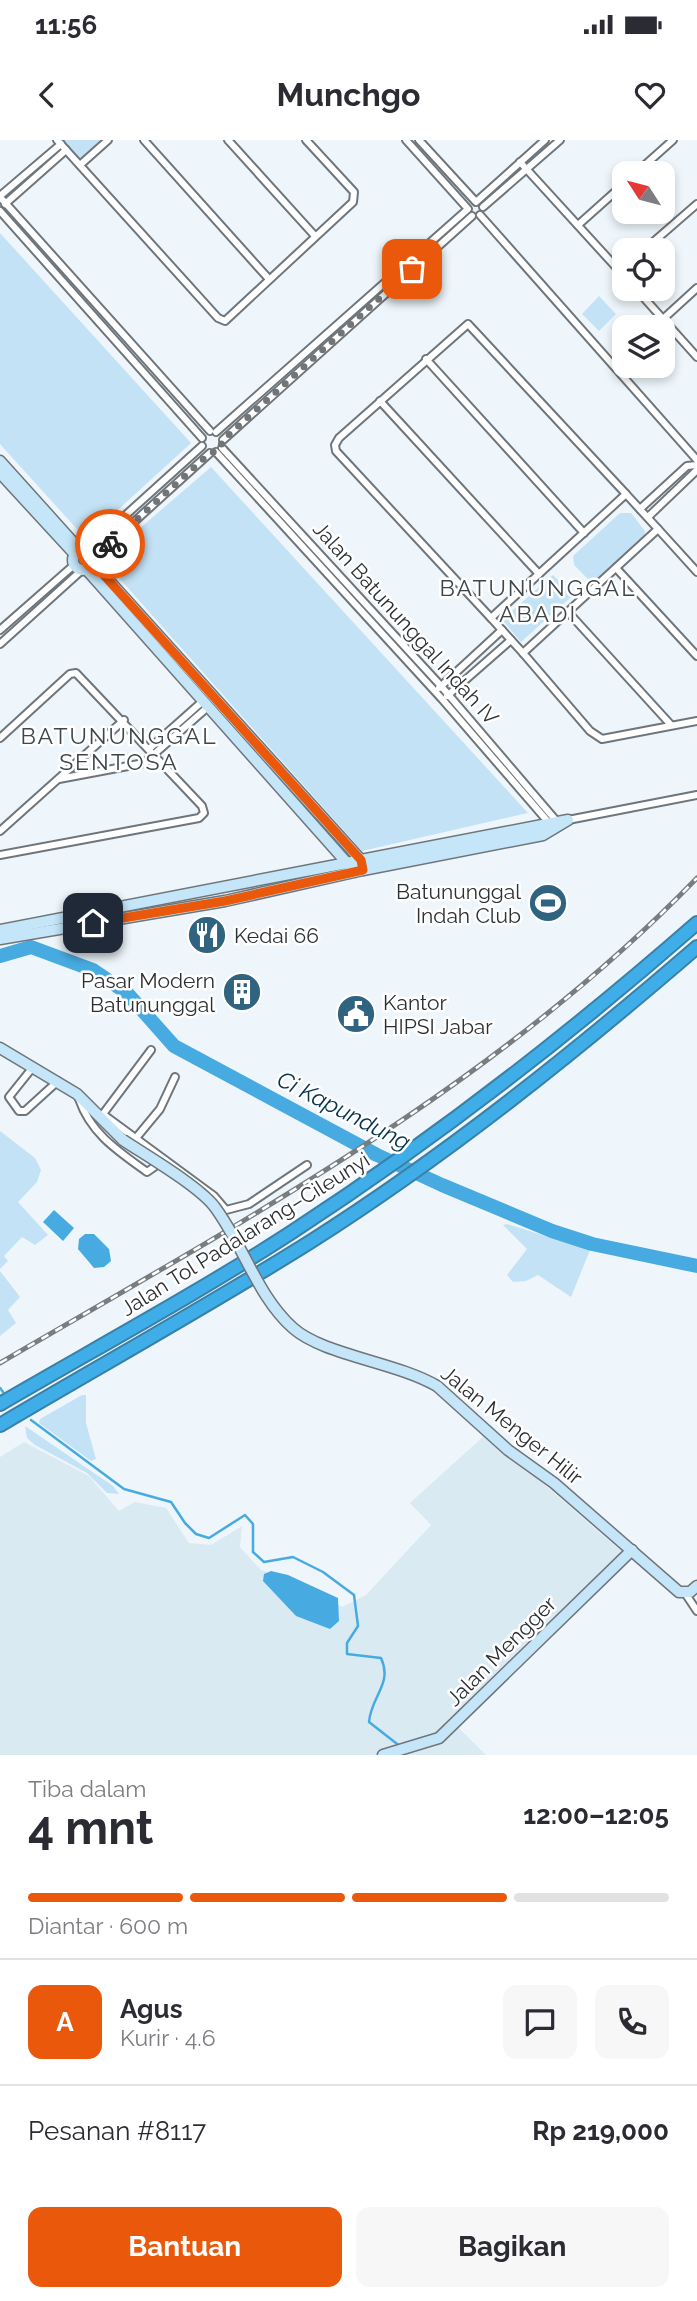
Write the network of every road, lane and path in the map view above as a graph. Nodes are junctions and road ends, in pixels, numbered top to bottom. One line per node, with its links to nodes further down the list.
1 (108, 140): 14 (street)
2 (144, 140): 30 (street)
3 (228, 140): 27 (street)
4 (306, 140): 27 (street)
5 (406, 140): 22 (street)
6 (419, 140): 18 (street)
7 (545, 140): 13 (street)
8 (560, 140): 15 (street)
9 (673, 140): 12 (street)
10 (59, 142): 11 (street); 17 (street)
11 (66, 150): 14 (street); 19 (street)
12 (649, 161)
13 (520, 162): 15 (street); 18 (street)
14 (80, 165): 30 (street)
15 (527, 170): 21 (street); 26 (street)
16 (612, 195): 26 (street)
17 (0, 196): 19 (street)
18 (476, 202): 21 (street); 22 (street)
19 (6, 203): 23 (street); 32 (street)
20 (697, 204): 28 (street)
21 (483, 207): 24 (street)
22 (468, 209): 25 (street); 37 (street)
23 (0, 210): 34 (street)
24 (480, 215): 25 (street); 46 (street)
25 (472, 216): 37 (street)
26 (578, 225): 29 (street)
27 (315, 236): 30 (street)
28 (658, 238)
29 (612, 261)
30 (268, 278)
31 (697, 288): 36 (street)
32 (96, 301): 34 (street); 42 (street)
33 (647, 301): 35 (street)
34 (87, 309): 43 (street)
35 (659, 315)
36 (667, 315)
37 (349, 319): 42 (street); 44 (street)
38 (675, 332): 39 (street)
39 (697, 357)
40 (426, 359): 41 (street); 48 (street); 52 (street)
41 (380, 401): 56 (street); 58 (street)
42 (213, 432): 43 (street); 44 (street)
43 (202, 442): 44 (street); 53 (street)
44 (218, 448): 53 (street); 65 (street, Jalan Batununggal Indah IV); 66 (street, Jalan Batununggal Indah IV)
45 (0, 461): 53 (street)
46 (697, 465): 49 (street); 50 (street)
47 (0, 473): 53 (street)
48 (626, 494): 49 (street); 52 (street)
49 (640, 509): 50 (street)
50 (648, 517): 51 (street)
51 (659, 529): 54 (street); 55 (street)
52 (584, 533): 56 (street)
53 (84, 560): 59 (street); 62 (street); 69 (street)
54 (616, 568): 57 (street); 64 (street)
55 (697, 572)
56 (539, 574): 58 (street)
57 (568, 612): 63 (street); 72 (street)
58 (491, 618): 60 (street)
59 (0, 630)
60 (502, 630): 61 (street); 65 (street)
61 (512, 640): 63 (street); 67 (street)
62 (0, 644)
63 (523, 653): 72 (street)
64 (697, 656)
65 (441, 685): 66 (street); 67 (street, Jalan Batununggal Indah IV)
66 (435, 691): 68 (street, Jalan Batununggal Indah IV)
67 (449, 694): 68 (street); 77 (street, Jalan Batununggal Indah IV)
68 (443, 699): 77 (street, Jalan Batununggal Indah IV)
69 (209, 700): 74 (street); 80 (street); 81 (street)
70 (124, 720): 73 (street); 74 (street); 75 (street)
71 (697, 722): 72 (street)
72 (671, 724)
73 (0, 738)
74 (153, 751): 75 (street); 79 (street)
75 (59, 779): 78 (street)
76 (697, 794): 77 (street)
77 (557, 823): 81 (street)
78 (0, 831)
79 (0, 855)
80 (347, 863): 81 (street); 83 (street)
81 (360, 867): 84 (street)
82 (697, 923): 96 (highway, Jalan Tol Padalarang–Cileunyi)
83 (0, 929)
84 (0, 939)
85 (697, 947): 97 (highway, Jalan Tol Padalarang–Cileunyi)
86 (0, 1048): 88 (street, Jalan Menger Hilir)
87 (151, 1050): 92 (street)
88 (33, 1067): 90 (street, Jalan Menger Hilir); 90 (street)
89 (174, 1077): 93 (street)
90 (58, 1081): 91 (street, Jalan Menger Hilir)
91 (81, 1098): 92 (street); 94 (street); 98 (street, Jalan Menger Hilir, bridge)
92 (103, 1114): 93 (street)
93 (136, 1138): 94 (street)
94 (164, 1159): 95 (street)
95 (307, 1165)
96 (0, 1404)
97 (0, 1425)
98 (632, 1550): 100 (street, Jalan Menger Hilir); 102 (street, Jalan Mengger)
99 (697, 1586): 100 (street)
100 (685, 1593): 101 (street)
101 (697, 1612)
102 (383, 1755)

